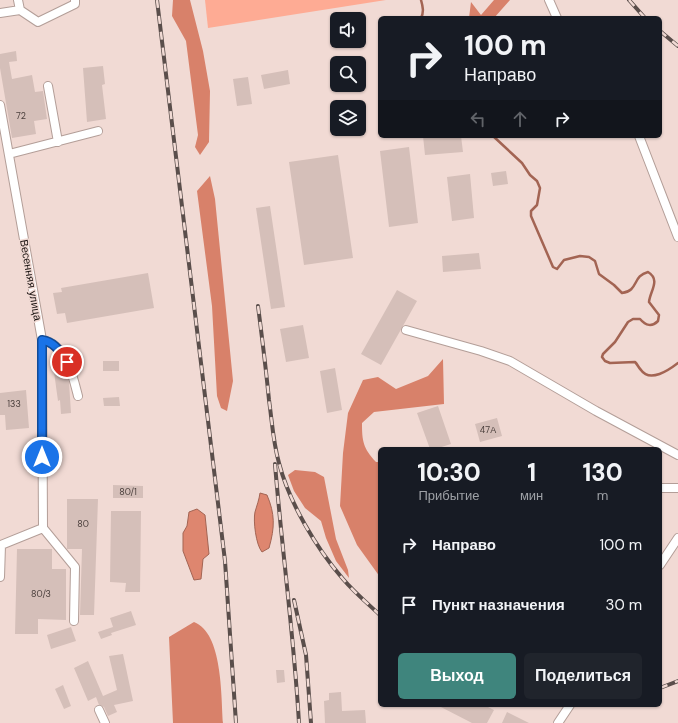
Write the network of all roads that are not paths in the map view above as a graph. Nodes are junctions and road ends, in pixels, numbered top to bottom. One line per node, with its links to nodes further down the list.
1 (18, 0): 4 (street)
2 (75, 0): 4 (street)
3 (549, 0): 6 (street)
4 (20, 10): 5 (street)
5 (0, 13)
6 (556, 16)
7 (48, 86): 11 (street)
8 (0, 105): 12 (street, Весенняя улица)
9 (98, 131): 11 (street)
10 (640, 138): 13 (street)
11 (58, 142): 12 (street)
12 (9, 154): 15 (street, Весенняя улица)
13 (678, 237)
14 (406, 330): 17 (street)
15 (42, 340): 16 (street); 20 (street, Весенняя улица)
16 (78, 396)
17 (678, 455)
18 (662, 488): 19 (street)
19 (678, 488)
20 (43, 528): 23 (street); 24 (street)
21 (678, 538): 22 (street)
22 (662, 562)
23 (0, 577)
24 (74, 621)
25 (569, 707): 28 (street)
26 (100, 710): 27 (street)
27 (105, 723)
28 (558, 723)

